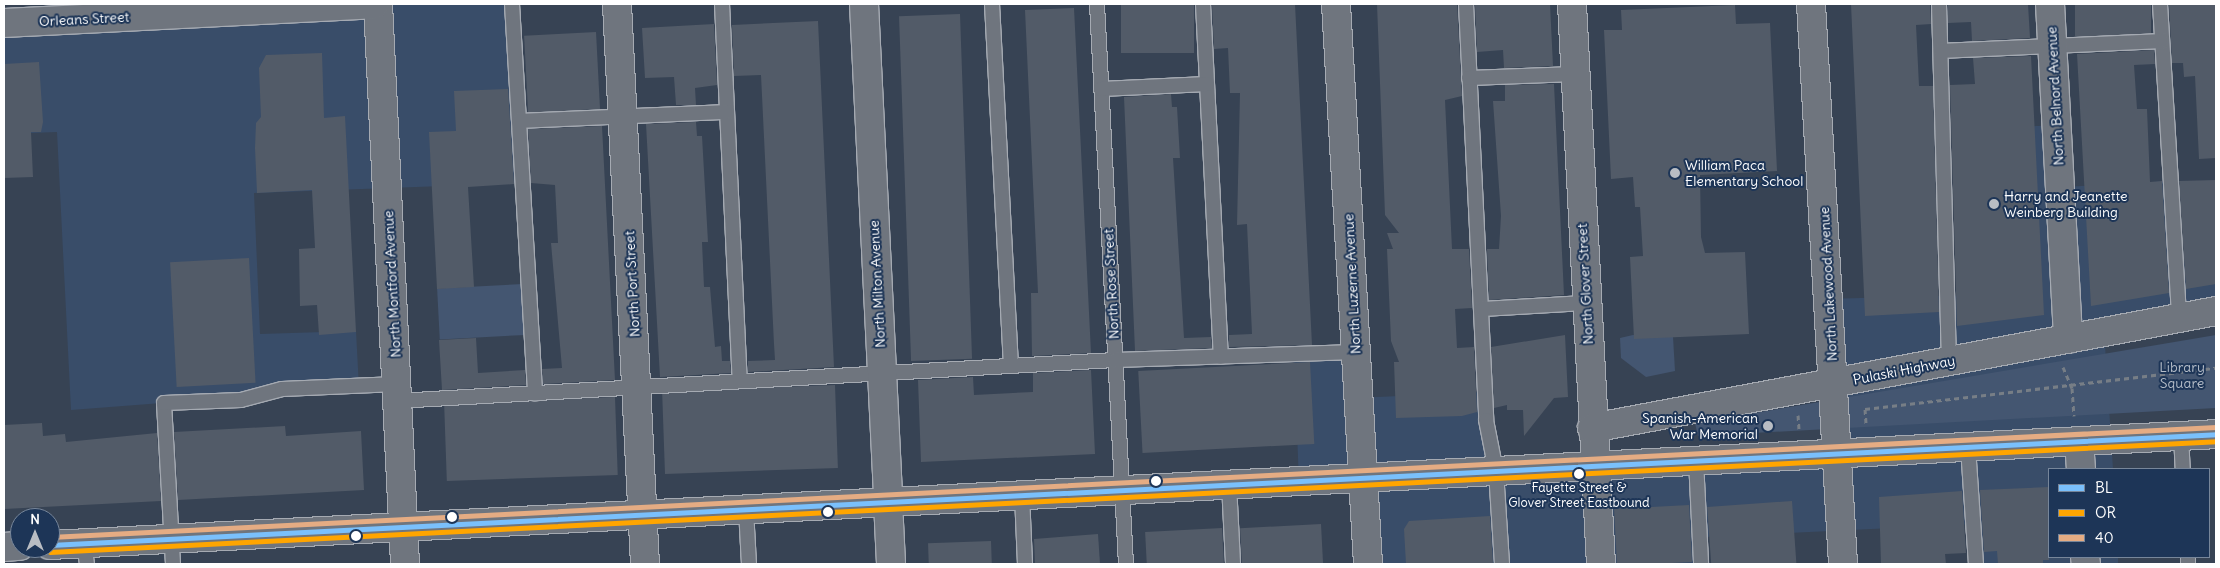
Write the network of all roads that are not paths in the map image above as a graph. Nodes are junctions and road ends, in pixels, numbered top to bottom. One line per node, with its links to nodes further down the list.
1 (376, 4): 16 (street, Orleans Street); 43 (street, North Montford Avenue)
2 (512, 4): 28 (lane)
3 (617, 4): 27 (street, North Port Street)
4 (722, 4): 26 (lane)
5 (864, 4): 39 (street, North Milton Avenue)
6 (992, 4): 38 (lane)
7 (1097, 4): 25 (lane, North Rose Street)
8 (1202, 4): 24 (lane)
9 (1336, 4): 34 (street, North Luzerne Avenue)
10 (1466, 4): 23 (lane)
11 (1572, 4): 22 (street, North Glover Street)
12 (1812, 4): 41 (street, North Lakewood Avenue)
13 (1940, 4): 21 (lane)
14 (2050, 4): 20 (street, North Belnord Avenue)
15 (2160, 4): 19 (lane)
16 (147, 10): 17 (street, Orleans Street)
17 (48, 12): 18 (street, Orleans Street)
18 (4, 23)
19 (2162, 41): 20 (lane); 32 (lane)
20 (2053, 47): 21 (lane); 33 (street, North Belnord Avenue)
21 (1941, 51): 37 (lane)
22 (1575, 74): 23 (lane); 29 (street, North Glover Street)
23 (1469, 78): 30 (lane)
24 (1207, 84): 25 (lane); 35 (lane)
25 (1101, 89): 36 (lane, North Rose Street)
26 (727, 112): 27 (lane); 40 (lane)
27 (623, 117): 28 (lane); 42 (street, North Port Street)
28 (519, 121): 44 (lane)
29 (1586, 303): 30 (lane); 45 (street, North Glover Street)
30 (1481, 309): 55 (lane)
31 (2216, 311): 32 (street, Pulaski Highway)
32 (2179, 318): 33 (street, Pulaski Highway)
33 (2064, 349): 37 (street, Pulaski Highway)
34 (1356, 352): 35 (lane); 56 (street, North Luzerne Avenue)
35 (1221, 357): 36 (lane)
36 (1115, 360): 38 (lane); 58 (lane, North Rose Street)
37 (1949, 361): 41 (street, Pulaski Highway)
38 (1011, 366): 39 (lane)
39 (882, 373): 40 (lane); 60 (street, North Milton Avenue)
40 (740, 381): 42 (lane)
41 (1833, 383): 45 (street, Pulaski Highway); 50 (street, North Lakewood Avenue)
42 (637, 386): 44 (lane); 62 (street, North Port Street)
43 (397, 392): 44 (lane); 63 (street, North Montford Avenue); 65 (lane)
44 (535, 392)
45 (1592, 428): 52 (street, North Glover Street)
46 (2216, 434): 47 (street)
47 (2182, 436): 48 (street); 54 (lane)
48 (2079, 441): 49 (street); 53 (street)
49 (1968, 447): 50 (street); 79 (lane)
50 (1836, 454): 51 (street); 78 (street, North Lakewood Avenue)
51 (1696, 460): 52 (street); 77 (lane)
52 (1594, 465): 55 (street); 76 (street, North Glover Street)
53 (2080, 468)
54 (2183, 468)
55 (1496, 471): 56 (street); 75 (lane)
56 (1363, 477): 57 (street); 74 (street, North Luzerne Avenue)
57 (1229, 484): 58 (street); 73 (lane)
58 (1122, 490): 59 (street); 72 (lane, North Rose Street)
59 (1022, 495): 60 (street); 71 (lane)
60 (888, 502): 61 (street); 70 (street, North Milton Avenue)
61 (746, 509): 62 (street); 69 (lane)
62 (643, 514): 63 (street); 68 (street, North Port Street)
63 (403, 526): 65 (street); 67 (street, North Montford Avenue)
64 (60, 547): 66 (street)
65 (173, 551): 66 (street)
66 (86, 553)
67 (405, 564)
68 (646, 564)
69 (749, 564)
70 (891, 564)
71 (1025, 564)
72 (1126, 564)
73 (1233, 564)
74 (1368, 564)
75 (1502, 564)
76 (1601, 564)
77 (1700, 564)
78 (1842, 564)
79 (1976, 564)

